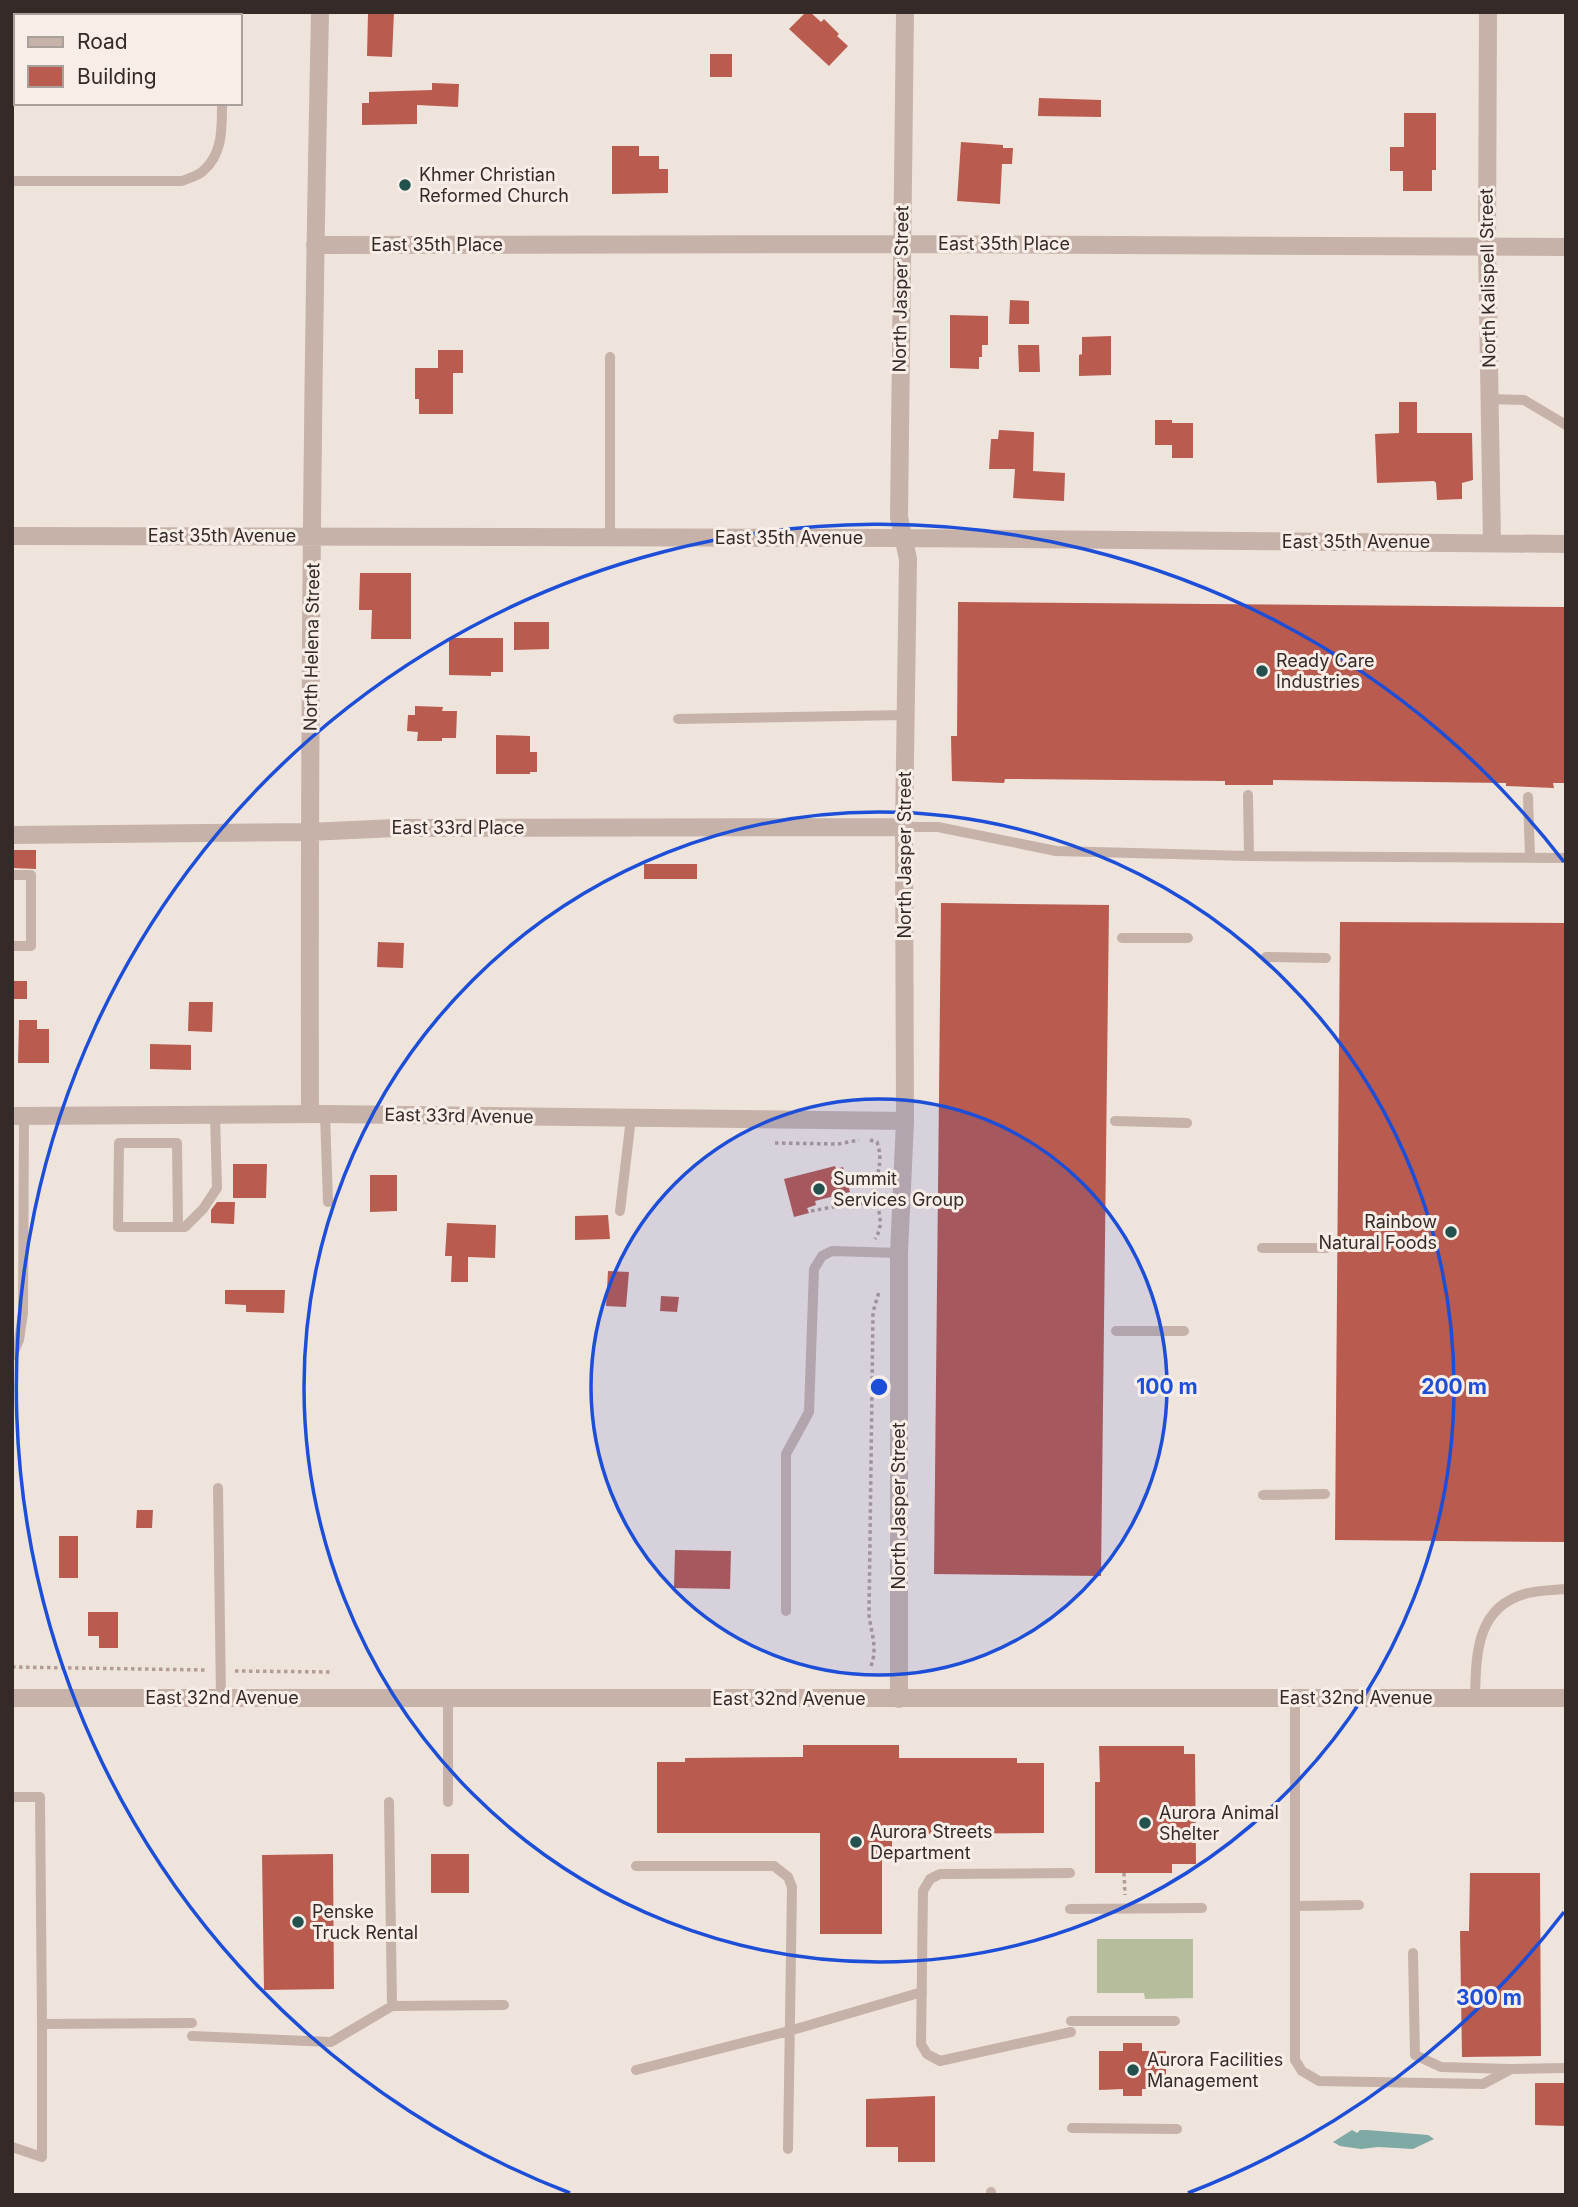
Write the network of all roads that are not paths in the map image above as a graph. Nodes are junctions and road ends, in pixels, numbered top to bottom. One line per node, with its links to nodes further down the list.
1 (320, 12): 7 (street, North Helena Street)
2 (905, 12): 6 (street, North Jasper Street)
3 (1488, 12): 8 (street, North Kalispell Street)
4 (222, 105): 5 (lane)
5 (12, 181)
6 (901, 244): 7 (street, East 35th Place); 8 (street, East 35th Place); 16 (street, North Jasper Street)
7 (315, 245): 14 (street, North Helena Street)
8 (1487, 246): 9 (street, East 35th Place); 11 (street, North Kalispell Street)
9 (1566, 247)
10 (610, 357): 15 (lane)
11 (1489, 399): 12 (lane); 17 (street, North Kalispell Street)
12 (1566, 425)
13 (12, 536): 14 (street, East 35th Avenue)
14 (313, 536): 15 (street, East 35th Avenue); 24 (street, North Helena Street)
15 (610, 538): 16 (street, East 35th Avenue)
16 (902, 538): 17 (street, East 35th Avenue); 19 (street, North Jasper Street)
17 (1492, 543): 18 (street, East 35th Avenue)
18 (1566, 544)
19 (906, 715): 20 (lane); 23 (street, North Jasper Street)
20 (678, 719)
21 (1248, 795): 26 (lane)
22 (1528, 797): 27 (lane)
23 (904, 827): 24 (street, East 33rd Place); 26 (lane); 39 (street, North Jasper Street)
24 (309, 832): 25 (street, East 33rd Place); 35 (street, North Helena Street)
25 (12, 835)
26 (1249, 856): 27 (lane)
27 (1530, 857): 28 (lane)
28 (1566, 858)
29 (12, 875): 32 (lane)
30 (1122, 939): 31 (lane)
31 (1188, 939)
32 (12, 946)
33 (1266, 957): 34 (lane)
34 (1326, 958)
35 (317, 1114): 36 (street, East 33rd Avenue); 38 (street, East 33rd Avenue); 42 (lane)
36 (215, 1115): 37 (street, East 33rd Avenue); 44 (lane)
37 (18, 1116): 50 (lane)
38 (631, 1118): 39 (street, East 33rd Avenue); 43 (lane)
39 (905, 1121): 47 (street, North Jasper Street)
40 (1115, 1121): 41 (lane)
41 (1187, 1123)
42 (328, 1202)
43 (620, 1211)
44 (178, 1227): 44 (lane)
45 (1262, 1248): 46 (lane)
46 (1327, 1248)
47 (899, 1253): 55 (lane); 62 (street, North Jasper Street)
48 (1116, 1331): 49 (lane)
49 (1184, 1331)
50 (12, 1356)
51 (218, 1488): 57 (lane)
52 (1325, 1494): 53 (lane)
53 (1263, 1495)
54 (1566, 1589): 60 (lane)
55 (786, 1611)
56 (12, 1698): 57 (street, East 32nd Avenue)
57 (221, 1698): 58 (street, East 32nd Avenue)
58 (448, 1698): 62 (street, East 32nd Avenue); 65 (lane)
59 (1295, 1698): 60 (street, East 32nd Avenue); 62 (street, East 32nd Avenue); 69 (lane)
60 (1475, 1698): 61 (street, East 32nd Avenue)
61 (1566, 1698)
62 (899, 1699)
63 (12, 1797): 78 (lane)
64 (389, 1802): 75 (lane)
65 (448, 1802)
66 (636, 1866): 79 (lane)
67 (1070, 1873): 73 (lane)
68 (1359, 1905): 69 (lane)
69 (1295, 1906): 82 (lane)
70 (1202, 1908): 71 (lane)
71 (1070, 1909)
72 (1413, 1953): 82 (lane)
73 (922, 1992): 76 (lane); 79 (lane)
74 (504, 2005): 75 (lane)
75 (392, 2006): 80 (lane)
76 (1175, 2021)
77 (192, 2023): 78 (lane)
78 (42, 2024): 86 (lane)
79 (789, 2031): 83 (lane); 87 (lane)
80 (192, 2036)
81 (1566, 2068): 82 (lane)
82 (1511, 2069)
83 (636, 2070)
84 (1072, 2128): 85 (lane)
85 (1177, 2129)
86 (12, 2147)
87 (788, 2149)

